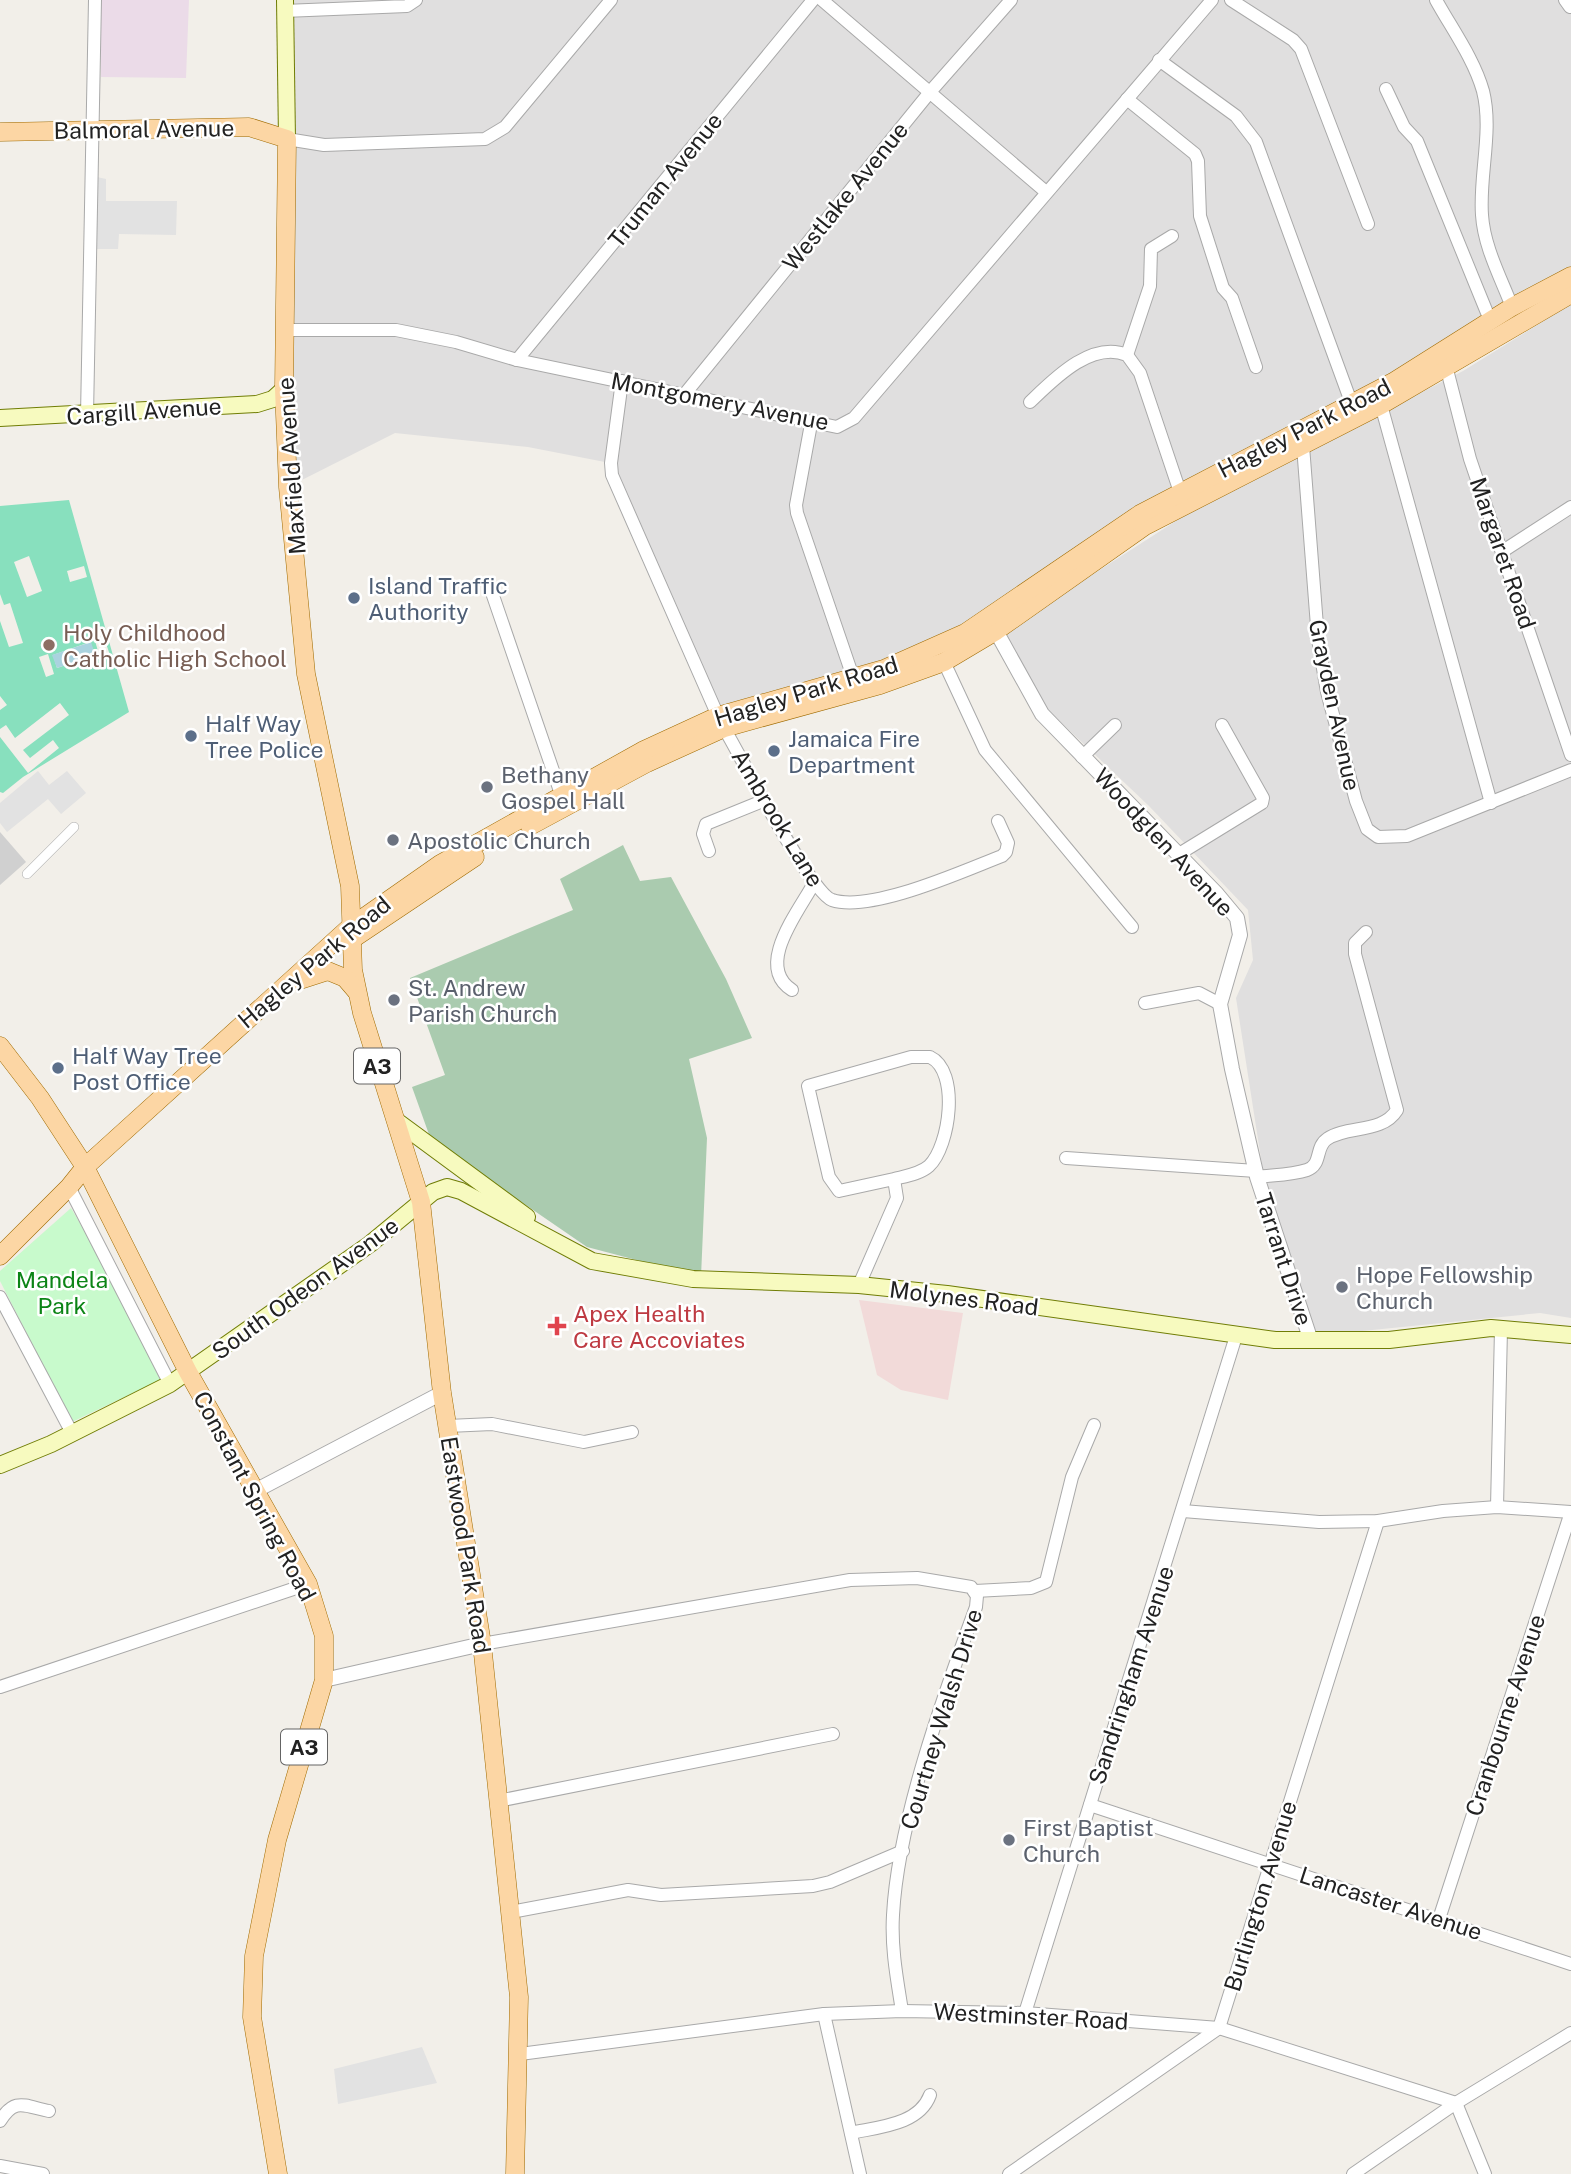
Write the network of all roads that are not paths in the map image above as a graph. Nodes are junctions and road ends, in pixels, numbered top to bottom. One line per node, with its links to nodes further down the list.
1 (95, 0): 15 (street)
2 (416, 0): 10 (street)
3 (611, 0): 17 (street)
4 (813, 0): 28 (street, Truman Avenue)
5 (822, 0): 13 (street)
6 (1011, 0): 13 (street, Westlake Avenue)
7 (1212, 0): 11 (street, Montgomery Avenue)
8 (1231, 0): 19 (street)
9 (1436, 0): 23 (street)
10 (285, 6): 17 (main road, Maxfield Avenue)
11 (1159, 60): 14 (street, Montgomery Avenue); 34 (street)
12 (1386, 89): 24 (street)
13 (930, 92): 18 (street); 32 (street, Westlake Avenue)
14 (1127, 99): 18 (street, Montgomery Avenue); 29 (street)
15 (92, 129): 16 (main road, Balmoral Avenue); 17 (main road, Balmoral Avenue); 36 (street)
16 (0, 132)
17 (287, 139): 31 (main road, Maxfield Avenue)
18 (1046, 192): 38 (street, Montgomery Avenue)
19 (1368, 224)
20 (1172, 236): 26 (street)
21 (1571, 276): 23 (main road, Hagley Park Road)
22 (1571, 293): 27 (main road, Hagley Park Road)
23 (1512, 307): 24 (main road, Hagley Park Road)
24 (1490, 320): 27 (main road, Hagley Park Road)
25 (292, 330): 28 (street, Montgomery Avenue)
26 (1127, 355): 33 (street); 40 (street)
27 (1444, 359): 34 (main road, Hagley Park Road); 35 (main road, Hagley Park Road); 42 (street, Margaret Road)
28 (517, 360): 30 (street, Montgomery Avenue)
29 (1256, 367)
30 (622, 382): 32 (street, Montgomery Avenue); 47 (street, Ambrook Lane)
31 (284, 389): 36 (main road, Cargill Avenue); 64 (main road, Maxfield Avenue)
32 (684, 395): 38 (street, Montgomery Avenue)
33 (1030, 402)
34 (1351, 402): 40 (main road, Hagley Park Road)
35 (1381, 405): 39 (main road, Hagley Park Road); 55 (street)
36 (87, 415): 37 (main road, Cargill Avenue)
37 (0, 418)
38 (811, 424): 46 (street)
39 (1303, 446): 44 (main road, Hagley Park Road); 55 (street, Grayden Avenue)
40 (1180, 492): 44 (main road, Hagley Park Road)
41 (1571, 507): 42 (street)
42 (1503, 551): 50 (street, Margaret Road)
43 (489, 584): 53 (street)
44 (992, 624): 45 (main road, Hagley Park Road); 46 (main road, Hagley Park Road); 51 (street, Woodglen Avenue)
45 (944, 662): 47 (main road, Hagley Park Road); 62 (street)
46 (853, 677): 47 (main road, Hagley Park Road)
47 (721, 722): 53 (main road, Hagley Park Road); 54 (street, Ambrook Lane); 64 (main road, Hagley Park Road)
48 (1115, 725): 51 (street)
49 (1222, 725): 59 (street)
50 (1571, 755)
51 (1082, 757): 59 (street, Woodglen Avenue)
52 (1571, 770): 55 (street, Grayden Avenue)
53 (561, 794): 64 (main road, Hagley Park Road)
54 (765, 800): 58 (street); 61 (street, Ambrook Lane)
55 (1491, 803)
56 (998, 821): 61 (street, Ambrook Lane)
57 (74, 827): 60 (street)
58 (709, 851)
59 (1179, 854): 69 (street, Woodglen Avenue)
60 (27, 874)
61 (814, 883): 65 (street)
62 (1132, 927)
63 (1366, 932): 74 (street)
64 (351, 933): 66 (main road, Hagley Park Road); 67 (main road, Eastwood Park Road / A3)
65 (792, 990)
66 (275, 992): 67 (main road); 73 (main road, Hagley Park Road)
67 (357, 992): 71 (main road, Eastwood Park Road / A3)
68 (1145, 1003): 69 (street)
69 (1220, 1004): 74 (street, Woodglen Avenue)
70 (0, 1046): 73 (main road, Constant Spring Road)
71 (398, 1122): 77 (main road, Eastwood Park Road / A3); 79 (main road, Molynes Road)
72 (1066, 1158): 74 (street)
73 (85, 1167): 76 (main road, Hagley Park Road); 86 (main road, Constant Spring Road / A3)
74 (1257, 1174): 85 (street, Tarrant Drive)
75 (894, 1179): 75 (street); 80 (street)
76 (69, 1188): 78 (main road, Hagley Park Road); 87 (street)
77 (421, 1202): 79 (main road, South Odeon Avenue); 86 (main road, South Odeon Avenue); 88 (main road, Eastwood Park Road / A3)
78 (0, 1256)
79 (608, 1264): 80 (main road, Molynes Road)
80 (859, 1285): 84 (main road, Molynes Road)
81 (0, 1297): 92 (street)
82 (1501, 1329): 83 (main road, Molynes Road); 85 (main road, Molynes Road); 95 (street)
83 (1571, 1335)
84 (1236, 1336): 85 (main road, Molynes Road); 96 (street, Sandringham Avenue)
85 (1311, 1341)
86 (188, 1372): 87 (main road, South Odeon Avenue); 94 (main road, Constant Spring Road / A3)
87 (170, 1384): 92 (main road, South Odeon Avenue)
88 (442, 1393): 90 (main road, Eastwood Park Road / A3); 94 (street)
89 (1094, 1425): 100 (street)
90 (448, 1426): 91 (street); 101 (main road, Eastwood Park Road / A3)
91 (632, 1432)
92 (72, 1433): 93 (main road, South Odeon Avenue)
93 (0, 1465)
94 (255, 1491): 99 (main road, Constant Spring Road / A3)
95 (1497, 1507): 97 (street); 98 (street)
96 (1183, 1511): 98 (street); 106 (street, Sandringham Avenue)
97 (1571, 1512): 110 (street, Cranbourne Avenue)
98 (1378, 1521): 108 (street, Burlington Avenue)
99 (308, 1584): 102 (main road, Constant Spring Road / A3); 103 (street)
100 (975, 1591): 101 (street, Courtney Walsh Drive); 107 (street, Courtney Walsh Drive)
101 (482, 1644): 102 (street); 105 (main road, Eastwood Park Road / A3)
102 (324, 1680): 125 (main road, Constant Spring Road / A3)
103 (0, 1687)
104 (833, 1734): 105 (street)
105 (498, 1801): 109 (main road, Eastwood Park Road / A3)
106 (1090, 1805): 108 (street, Lancaster Avenue); 113 (street, Sandringham Avenue)
107 (903, 1851): 109 (street); 112 (street, Courtney Walsh Drive)
108 (1270, 1864): 110 (street, Lancaster Avenue); 115 (street, Burlington Avenue)
109 (511, 1912): 117 (main road, Eastwood Park Road / A3)
110 (1439, 1919): 111 (street, Lancaster Avenue)
111 (1571, 1964)
112 (902, 2011): 113 (street, Westminster Road); 114 (street, Westminster Road)
113 (1025, 2013): 115 (street, Westminster Road)
114 (824, 2014): 117 (street, Westminster Road); 122 (street)
115 (1219, 2028): 119 (street, Westminster Road); 128 (street)
116 (1571, 2033): 119 (street)
117 (520, 2054): 126 (main road, Eastwood Park Road / A3)
118 (930, 2095): 122 (street)
119 (1456, 2104): 129 (street); 130 (street)
120 (49, 2111): 121 (street)
121 (0, 2121)
122 (851, 2133): 127 (street)
123 (0, 2166): 124 (street)
124 (43, 2174)
125 (278, 2174)
126 (515, 2174)
127 (860, 2174)
128 (1009, 2174)
129 (1353, 2174)
130 (1485, 2174)

